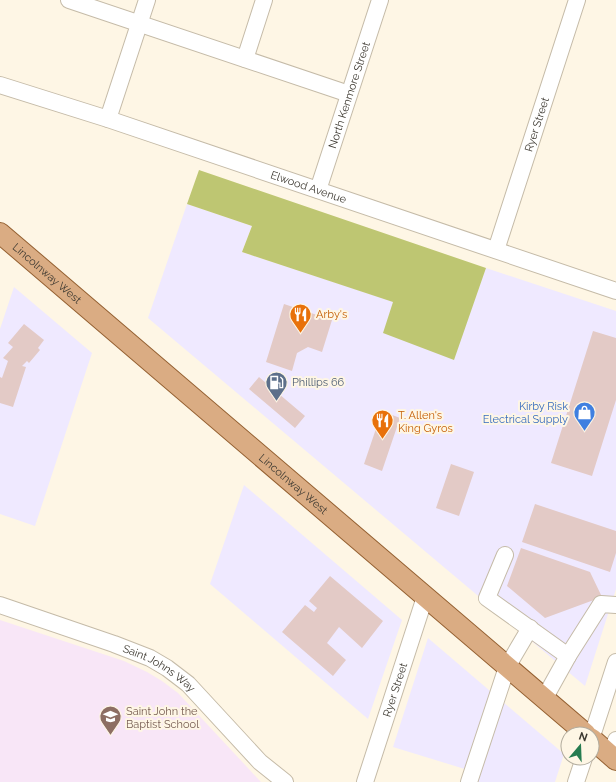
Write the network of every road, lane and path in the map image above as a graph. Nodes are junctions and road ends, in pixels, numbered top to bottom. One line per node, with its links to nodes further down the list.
1 (69, 0): 6 (street)
2 (147, 0): 6 (street)
3 (264, 0): 7 (street)
4 (380, 0): 9 (street, North Kenmore Street)
5 (577, 0): 13 (street, Ryer Street)
6 (139, 23): 7 (street); 10 (street)
7 (245, 59): 9 (street)
8 (0, 85): 10 (street, Elwood Avenue)
9 (349, 94): 11 (street, North Kenmore Street)
10 (108, 119): 11 (street, Elwood Avenue)
11 (318, 190): 13 (street, Elwood Avenue)
12 (0, 233): 16 (main road, Lincolnway West)
13 (496, 250): 14 (street, Elwood Avenue)
14 (616, 290)
15 (505, 555): 19 (street)
16 (425, 597): 22 (main road, Lincolnway West); 30 (street, Ryer Street)
17 (0, 605): 29 (street, Saint Johns Way)
18 (616, 605): 20 (street)
19 (530, 628): 20 (street); 22 (street)
20 (568, 656): 23 (street)
21 (616, 662): 25 (street)
22 (507, 667): 23 (main road, Lincolnway West); 31 (street)
23 (544, 699): 24 (main road, Lincolnway West)
24 (576, 726)
25 (595, 726)
26 (600, 744): 27 (main road)
27 (614, 752)
28 (581, 766): 32 (street)
29 (285, 782)
30 (365, 782)
31 (469, 782)
32 (576, 782)

